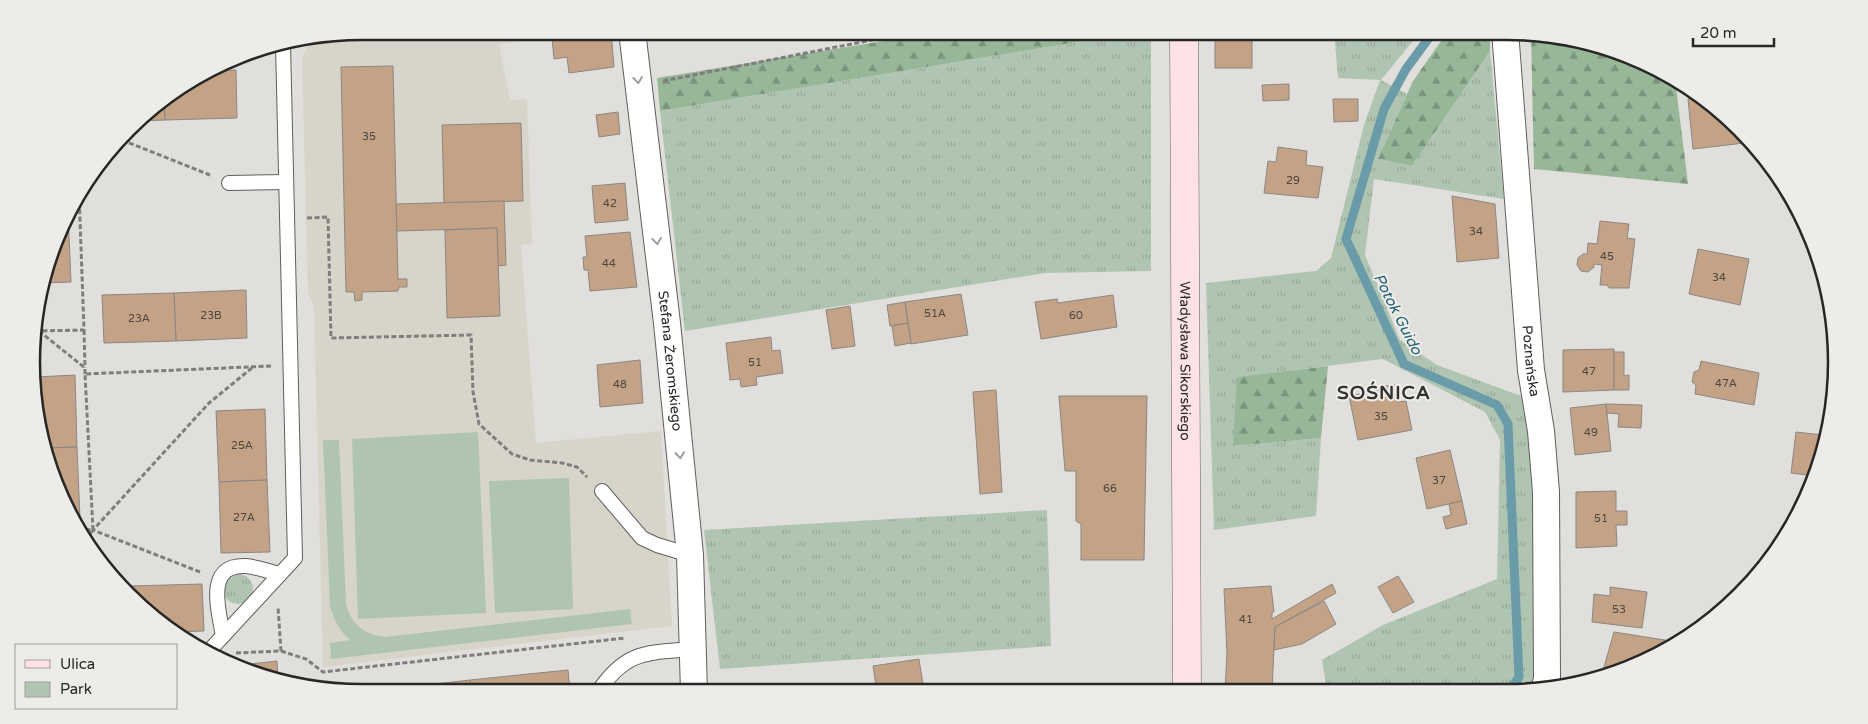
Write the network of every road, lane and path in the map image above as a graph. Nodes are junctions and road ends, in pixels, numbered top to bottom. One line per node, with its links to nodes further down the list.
1 (633, 40): 6 (street, Stefana Żeromskiego, one-way to 6)
2 (872, 40): 6 (path)
3 (1184, 40): 35 (street, Władysława Sikorskiego)
4 (1506, 40): 32 (street, Poznańska)
5 (283, 50): 8 (lane)
6 (639, 86): 23 (street, Stefana Żeromskiego, one-way to 23)
7 (127, 142): 9 (path)
8 (286, 182): 9 (lane); 24 (lane)
9 (229, 183)
10 (80, 208): 12 (path)
11 (301, 218): 19 (path)
12 (84, 330): 13 (path); 17 (path)
13 (42, 331)
14 (42, 335): 17 (path)
15 (280, 366): 16 (path)
16 (254, 367): 18 (path); 21 (path)
17 (85, 368): 18 (path)
18 (85, 374): 21 (path)
19 (602, 491): 23 (lane)
20 (87, 530): 21 (path)
21 (93, 530): 22 (path); 25 (path)
22 (90, 534)
23 (690, 555): 29 (street, Stefana Żeromskiego)
24 (278, 577): 25 (lane); 26 (lane); 30 (path)
25 (219, 579): 26 (lane)
26 (223, 636): 28 (lane)
27 (628, 637): 30 (path)
28 (211, 646)
29 (693, 649): 33 (lane); 34 (street, Stefana Żeromskiego)
30 (281, 651): 31 (path)
31 (227, 654)
32 (1553, 680)
33 (604, 684)
34 (694, 684)
35 (1187, 684)

